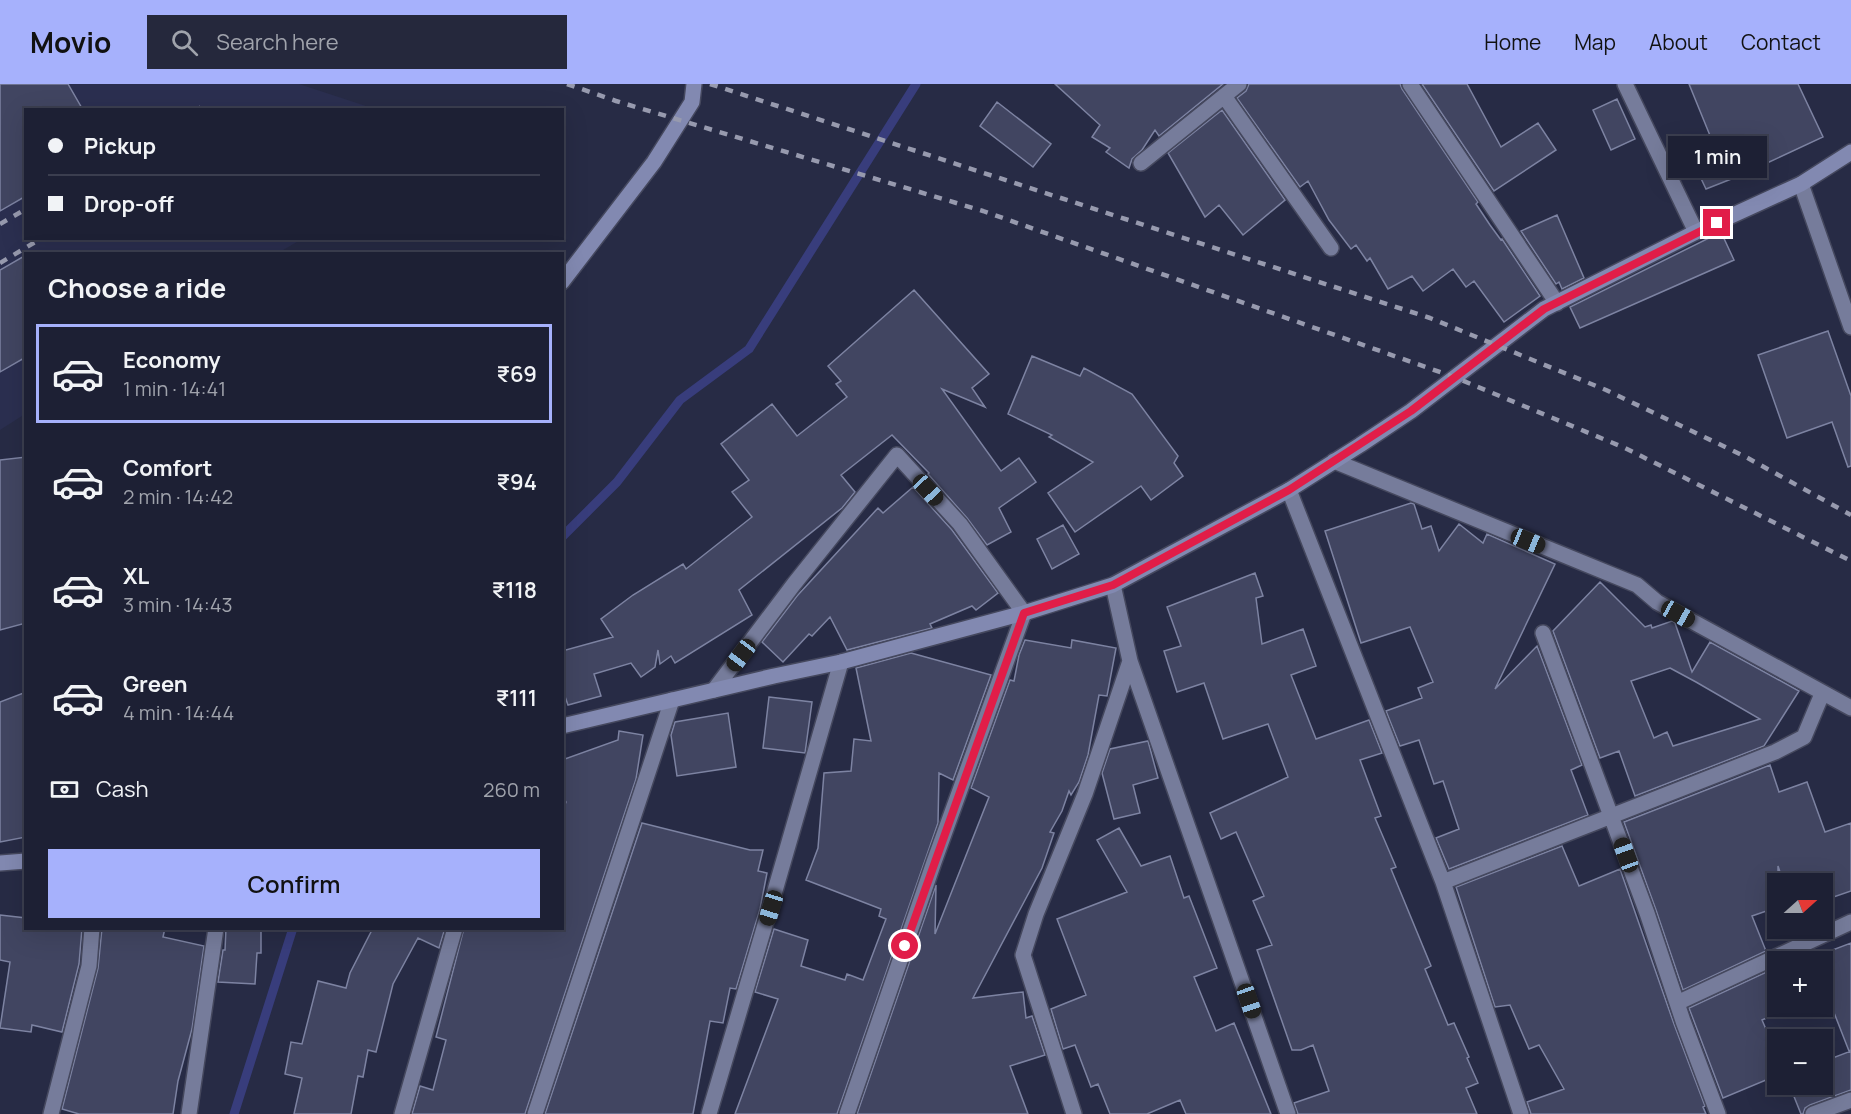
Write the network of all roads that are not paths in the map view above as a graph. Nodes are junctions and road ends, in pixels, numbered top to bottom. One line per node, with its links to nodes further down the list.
1 (694, 84): 11 (street)
2 (1239, 84): 5 (street)
3 (1410, 84): 12 (street)
4 (1625, 84): 9 (street)
5 (1224, 96): 7 (street); 10 (street)
6 (1851, 152): 8 (street)
7 (1141, 163)
8 (1801, 184): 9 (street); 13 (street)
9 (1696, 232): 12 (street)
10 (1331, 248)
11 (564, 279)
12 (1557, 303): 14 (street)
13 (1851, 327)
14 (1334, 461): 15 (street); 22 (street)
15 (1289, 490): 16 (street); 29 (street)
16 (1113, 585): 17 (street); 19 (street)
17 (1024, 613): 20 (street); 21 (street); 41 (street)
18 (1543, 633): 26 (street)
19 (1131, 661): 42 (street); 43 (street)
20 (841, 662): 21 (street); 40 (street)
21 (714, 690): 23 (street)
22 (1822, 694): 24 (street); 26 (street)
23 (672, 700): 25 (street); 39 (street)
24 (1851, 708)
25 (568, 725)
26 (1612, 817): 29 (street); 34 (street)
27 (24, 861): 28 (street)
28 (0, 863)
29 (1443, 882): 44 (street)
30 (1851, 922): 34 (street)
31 (92, 930): 36 (street)
32 (216, 930): 37 (street)
33 (454, 930): 38 (street)
34 (1677, 1003): 45 (street)
35 (1851, 1100): 46 (street)
36 (51, 1114)
37 (189, 1114)
38 (402, 1114)
39 (535, 1114)
40 (709, 1114)
41 (847, 1114)
42 (1074, 1114)
43 (1288, 1114)
44 (1521, 1114)
45 (1718, 1114)
46 (1813, 1114)

